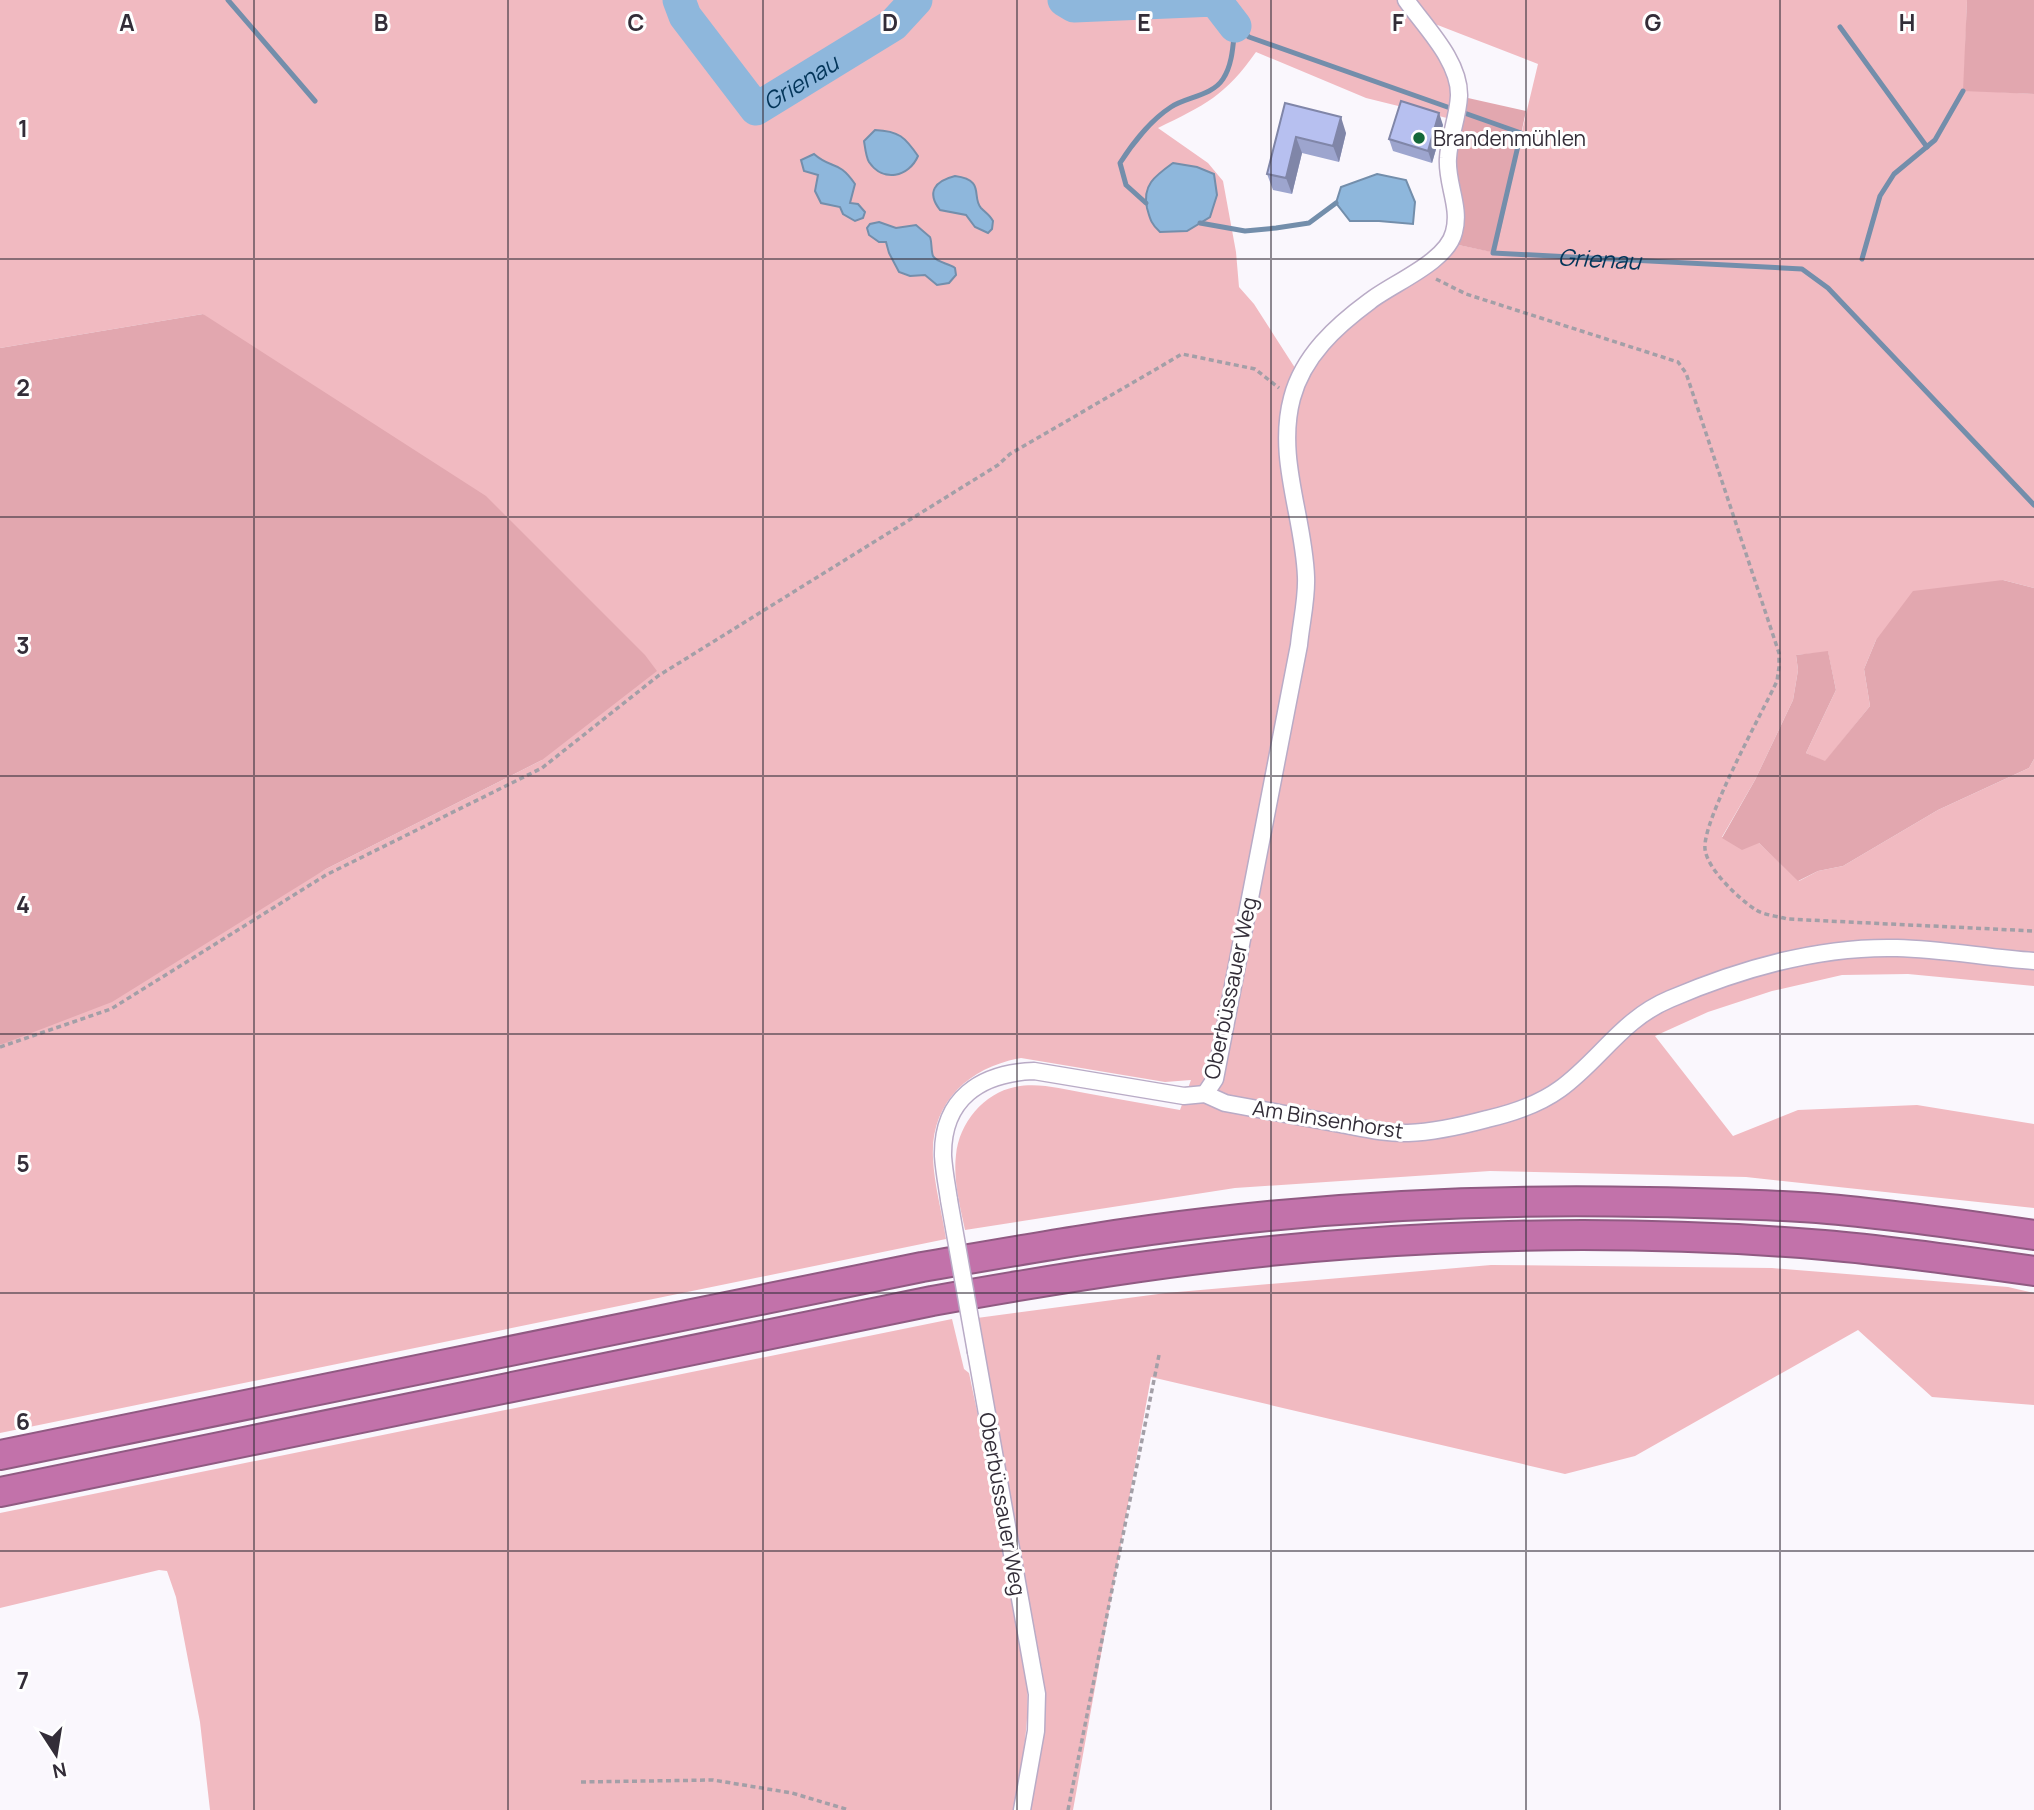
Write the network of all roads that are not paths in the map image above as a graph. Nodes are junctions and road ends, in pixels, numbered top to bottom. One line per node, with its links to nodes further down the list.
1 (1406, 0): 3 (street, Oberbüssauer Weg)
2 (2034, 961): 3 (street, Am Binsenhorst)
3 (1205, 1094): 8 (street, Oberbüssauer Weg, bridge)
4 (2034, 1235): 6 (highway)
5 (2034, 1271): 7 (highway)
6 (0, 1455)
7 (0, 1492)
8 (1022, 1810)

